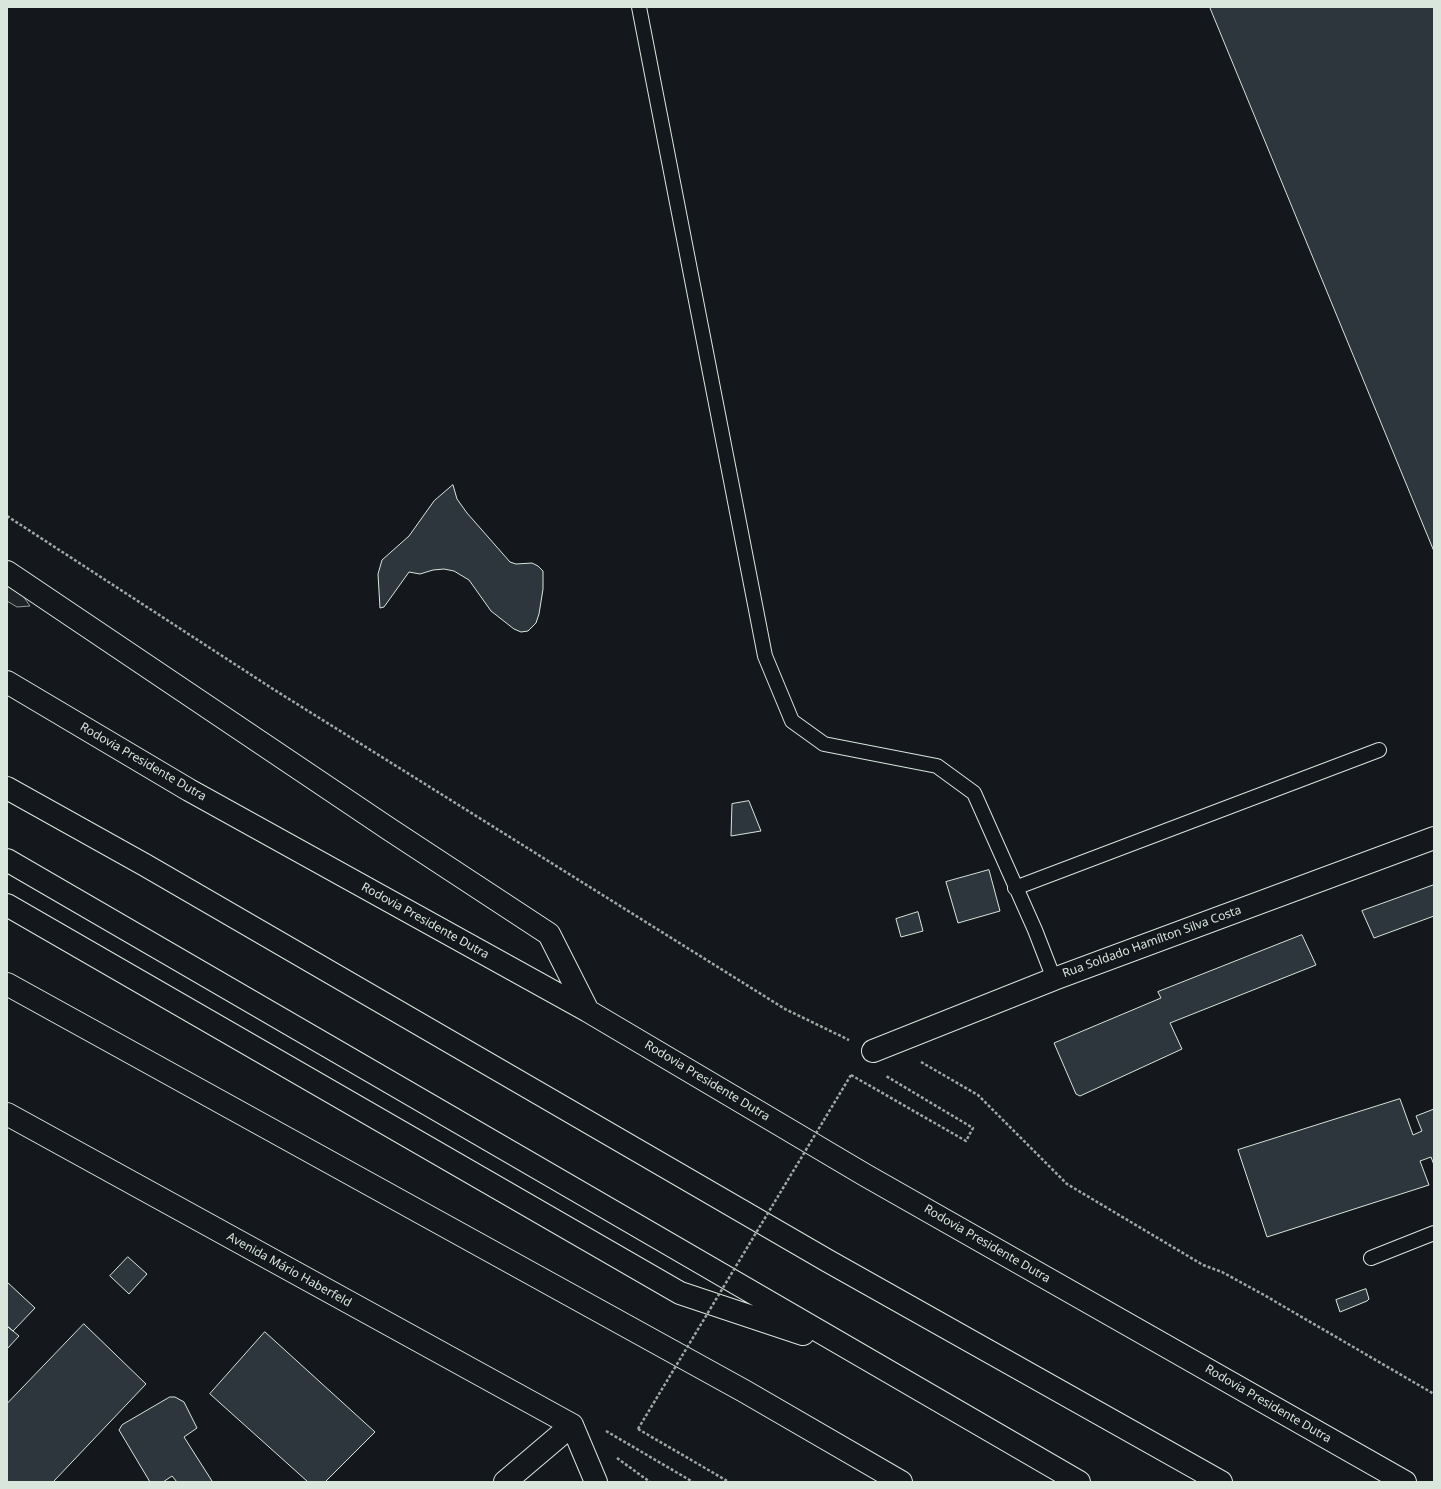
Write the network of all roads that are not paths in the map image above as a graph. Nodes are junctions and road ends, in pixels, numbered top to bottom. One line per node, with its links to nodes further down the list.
1 (639, 7): 8 (lane)
2 (7, 572): 12 (main road)
3 (7, 682): 12 (main road, Rodovia Presidente Dutra)
4 (1379, 750): 8 (lane)
5 (7, 788): 23 (main road)
6 (1434, 838): 10 (main road, Rua Soldado Hamílton Silva Costa)
7 (7, 860): 17 (main road)
8 (1015, 888): 10 (lane)
9 (7, 905): 17 (main road)
10 (1054, 979): 13 (main road, Rua Soldado Hamílton Silva Costa)
11 (7, 984): 21 (main road)
12 (588, 1011): 24 (main road, Rodovia Presidente Dutra)
13 (873, 1051)
14 (7, 1114): 18 (main road, Avenida Mário Haberfeld)
15 (1434, 1233): 16 (lane)
16 (1371, 1258)
17 (848, 1348): 22 (main road)
18 (572, 1425): 19 (main road); 20 (main road)
19 (505, 1482)
20 (596, 1482)
21 (901, 1482)
22 (1079, 1482)
23 (1221, 1482)
24 (1405, 1482)

